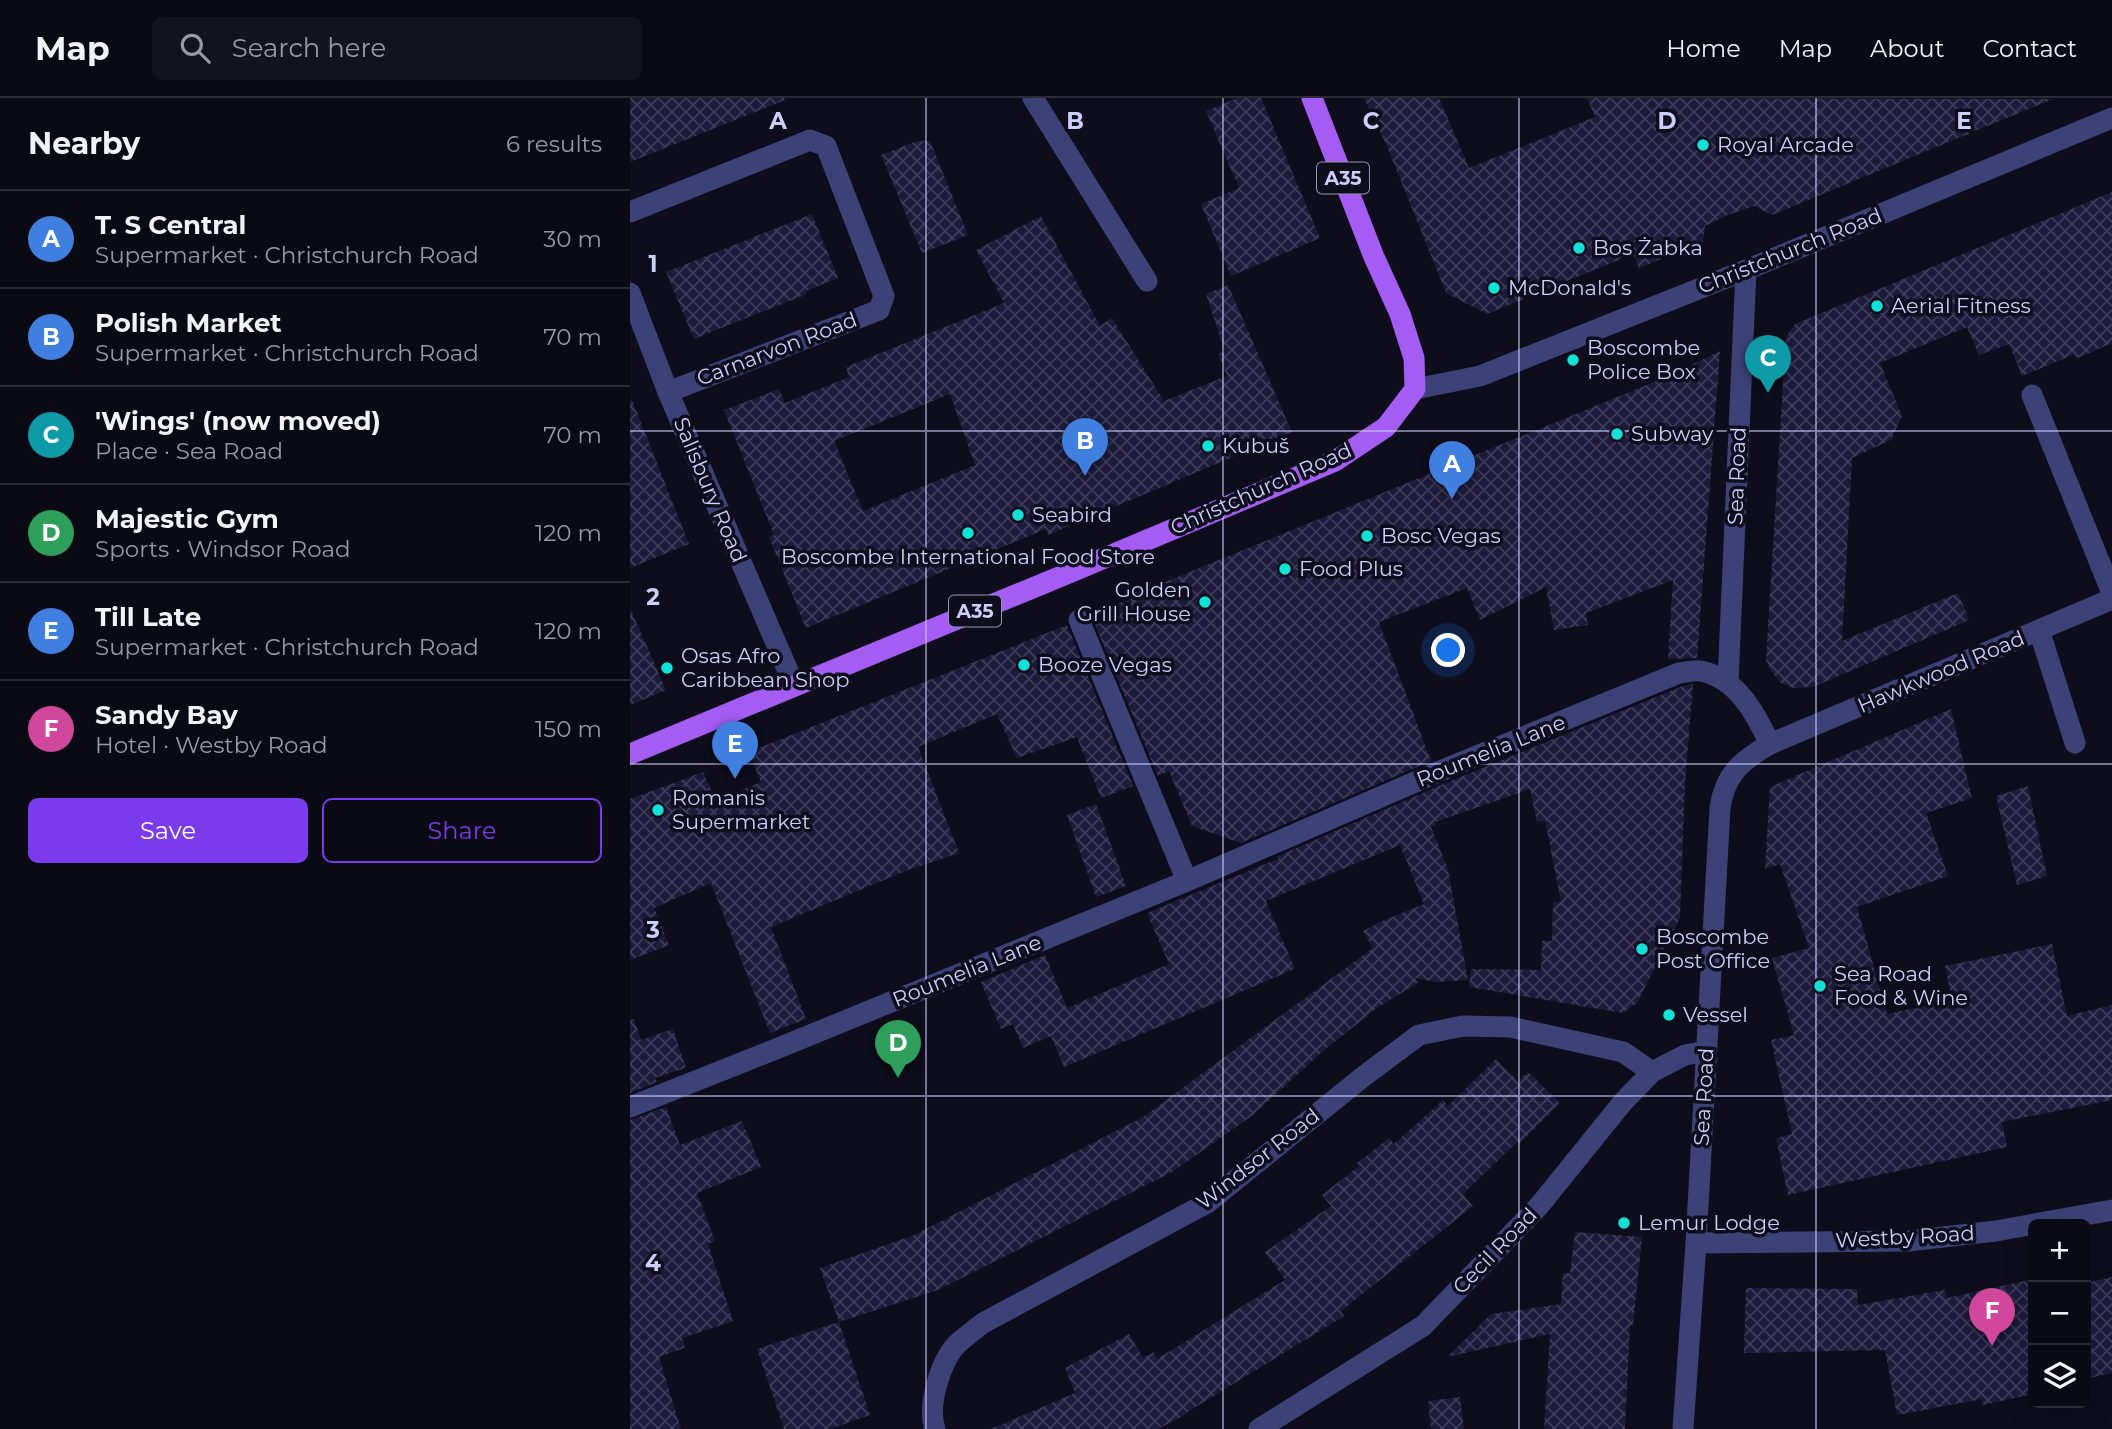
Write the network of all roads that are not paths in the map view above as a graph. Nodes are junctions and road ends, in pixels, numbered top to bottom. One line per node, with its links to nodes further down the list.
1 (1033, 98): 6 (street)
2 (1312, 98): 8 (main road, A35)
3 (2112, 118): 5 (street, Christchurch Road)
4 (630, 212): 9 (street, Carnarvon Road)
5 (1746, 270): 8 (street, Christchurch Road); 15 (street, Sea Road)
6 (1147, 281)
7 (632, 301): 9 (street, Salisbury Road)
8 (1415, 389): 16 (main road, Christchurch Road / A35)
9 (668, 392): 16 (street, Salisbury Road)
10 (2032, 395): 11 (street)
11 (2112, 593)
12 (2112, 599): 14 (street, Hawkwood Road)
13 (1079, 620): 20 (street)
14 (2039, 630): 17 (street); 18 (street, Hawkwood Road)
15 (1729, 673): 18 (street); 20 (street, Roumelia Lane)
16 (794, 685): 19 (main road, Christchurch Road / A35)
17 (2075, 743)
18 (1770, 744): 21 (street, Sea Road)
19 (630, 754)
20 (1187, 881): 23 (street, Roumelia Lane)
21 (1706, 1051): 22 (street, Cecil Road); 25 (street, Sea Road)
22 (1652, 1072): 26 (street, Windsor Road); 27 (street, Cecil Road)
23 (630, 1107)
24 (2112, 1210): 25 (street, Westby Road)
25 (1696, 1243): 28 (street, Sea Road)
26 (935, 1429)
27 (1259, 1429)
28 (1683, 1429)

